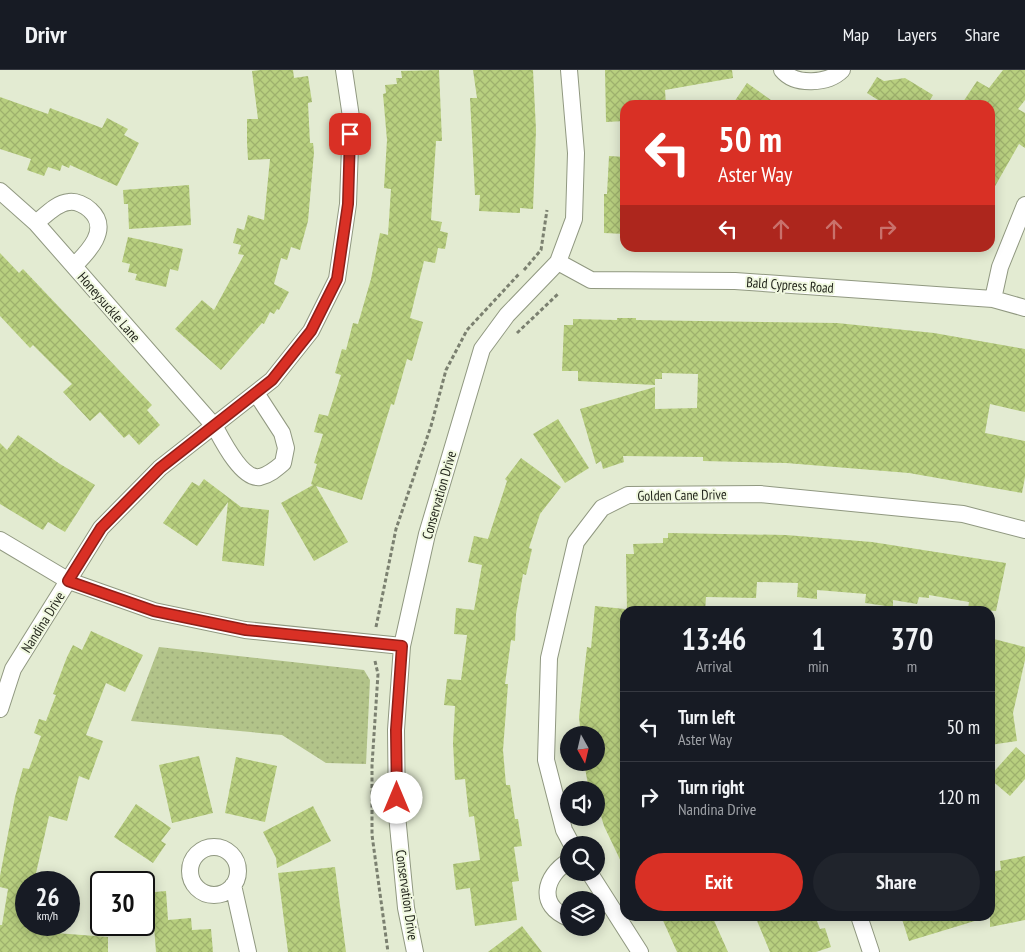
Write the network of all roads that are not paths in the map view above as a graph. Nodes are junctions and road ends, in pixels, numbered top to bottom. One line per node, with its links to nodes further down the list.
1 (344, 70): 12 (street, Nandina Drive)
2 (569, 70): 8 (street, Conservation Drive)
3 (782, 70): 4 (street)
4 (842, 70)
5 (0, 191): 7 (street, Honeysuckle Lane)
6 (1025, 206): 10 (street)
7 (36, 223): 9 (street, Honeysuckle Lane); 9 (street)
8 (558, 262): 10 (street, Bald Cypress Road); 17 (street, Conservation Drive)
9 (74, 266): 13 (street, Honeysuckle Lane)
10 (993, 299): 11 (street, Bald Cypress Road)
11 (1025, 308)
12 (256, 393): 13 (street, Nandina Drive); 13 (street, Honeysuckle Lane)
13 (215, 427): 16 (street, Nandina Drive)
14 (1025, 530): 19 (street, Golden Cane Drive)
15 (0, 540): 16 (street)
16 (68, 581): 17 (street); 18 (street, Nandina Drive)
17 (402, 646): 26 (street, Conservation Drive)
18 (0, 709)
19 (567, 836)
20 (560, 866): 23 (street)
21 (233, 885): 25 (street)
22 (605, 911): 27 (street)
23 (560, 914)
24 (861, 921): 28 (street)
25 (248, 952)
26 (415, 952)
27 (640, 952)
28 (871, 952)

